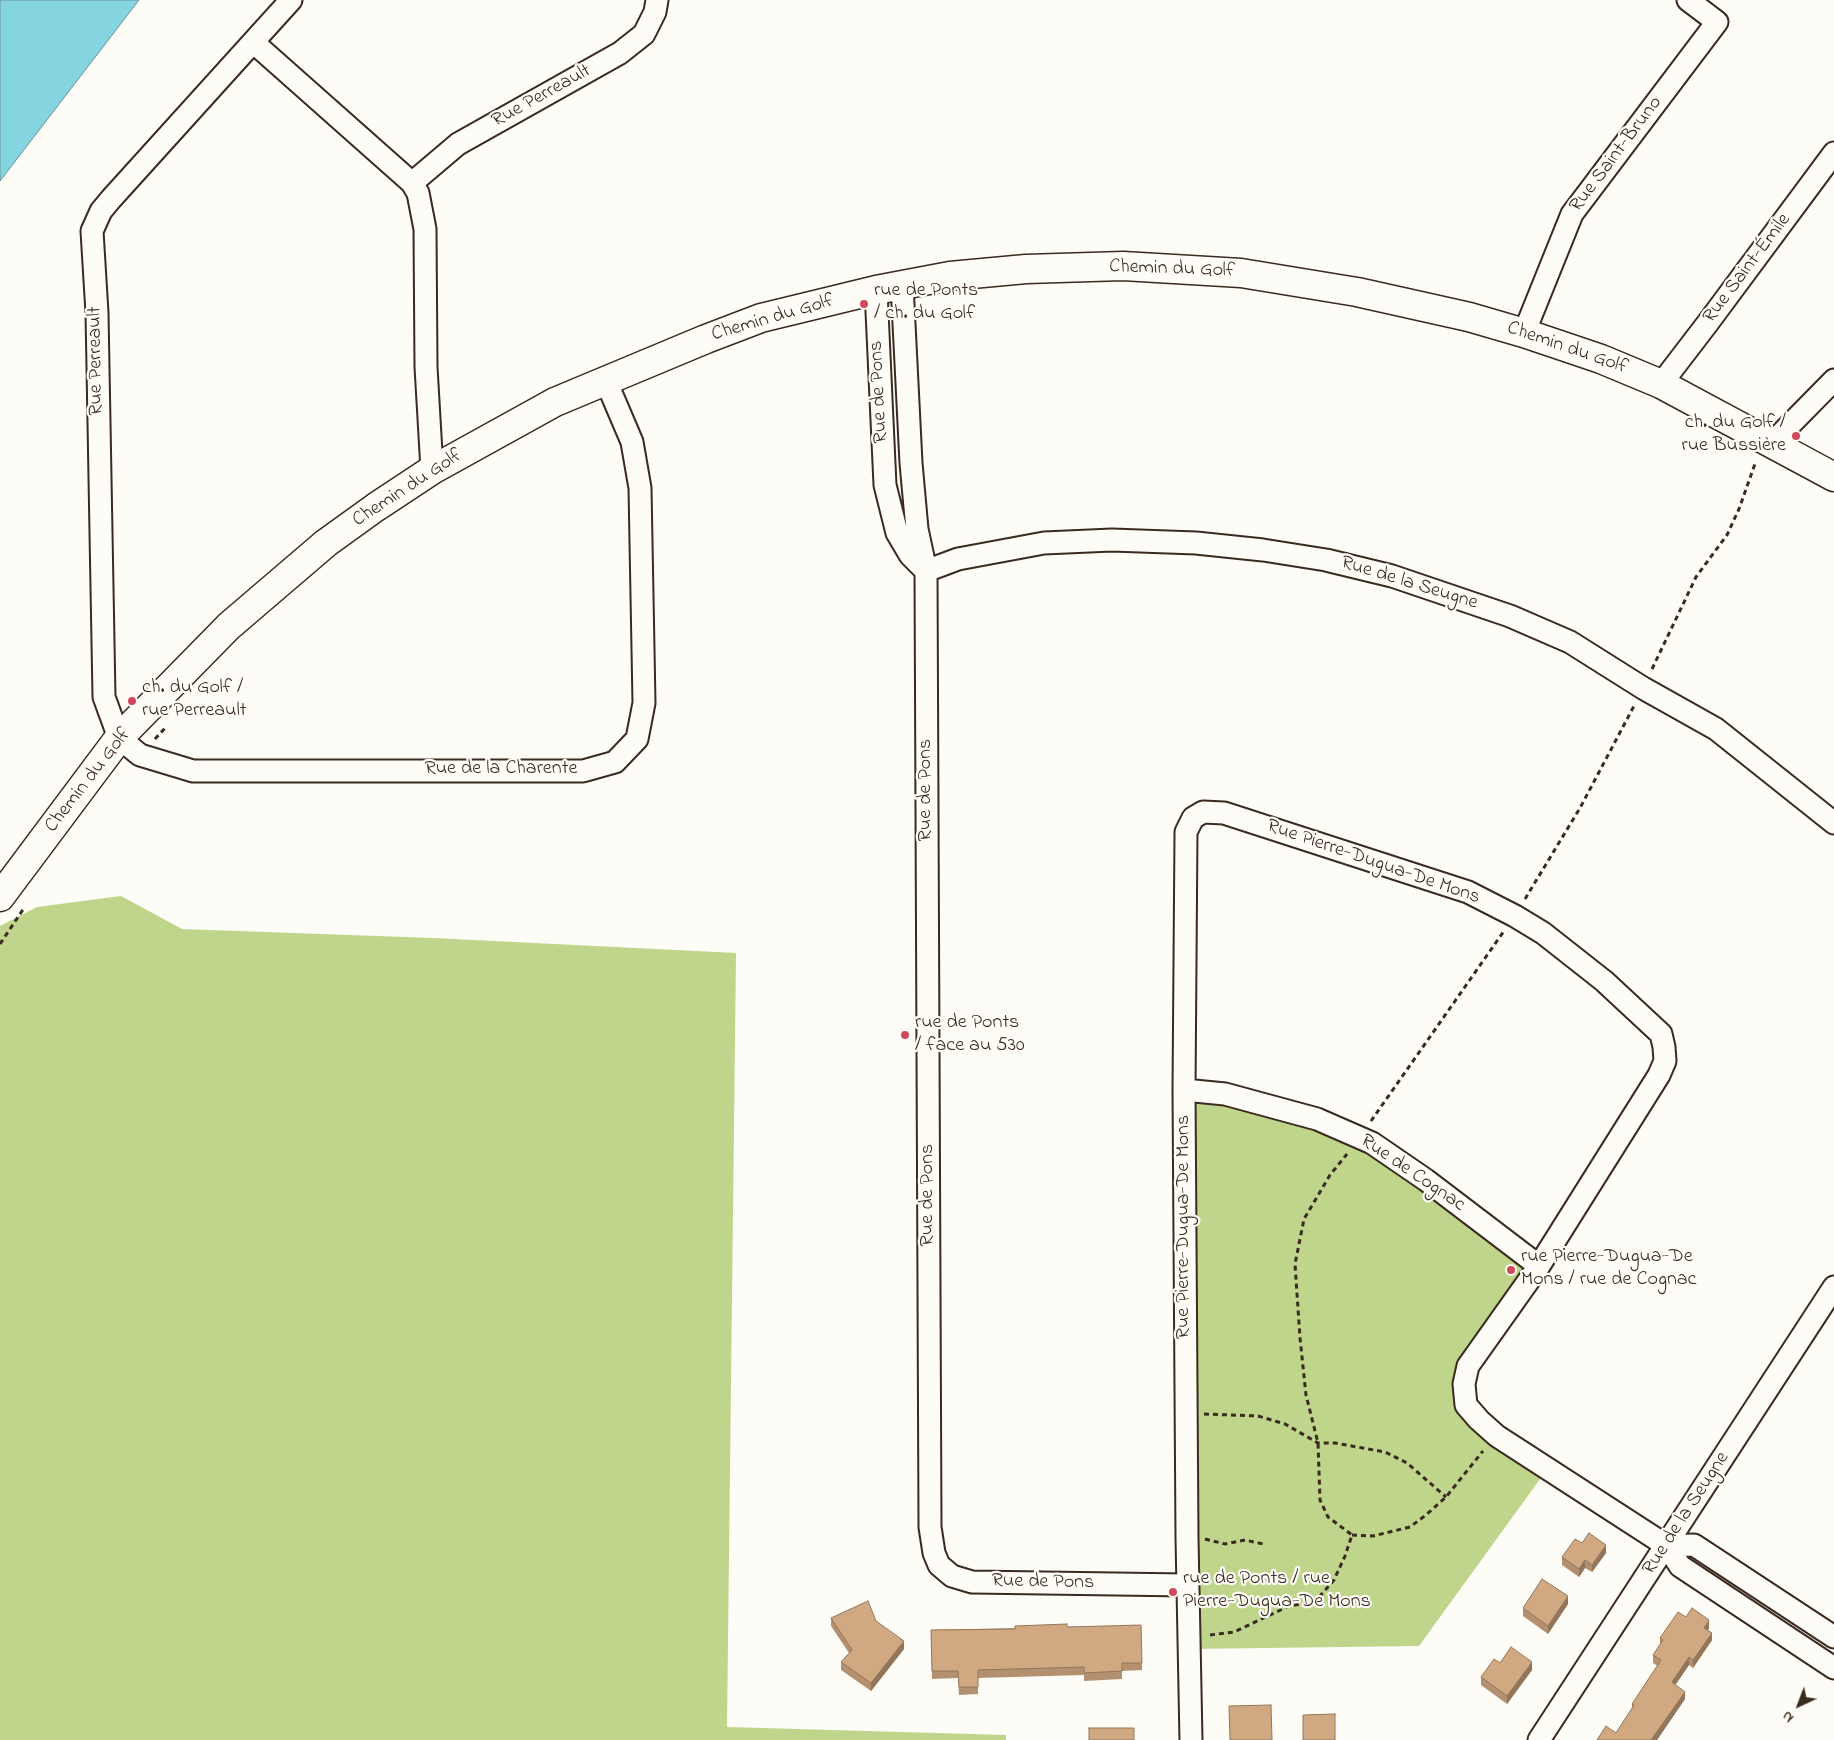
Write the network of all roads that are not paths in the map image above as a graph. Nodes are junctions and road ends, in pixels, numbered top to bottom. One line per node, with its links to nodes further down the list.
1 (291, 0): 4 (street, Rue Perreault)
2 (657, 0): 6 (street, Rue Perreault)
3 (1688, 0): 8 (street, Rue Saint-Bruno)
4 (253, 42): 6 (street); 16 (street, Rue Perreault)
5 (1834, 153): 11 (street, Rue Saint-Émile)
6 (412, 183): 13 (street)
7 (889, 287): 8 (street, Chemin du Golf); 10 (street, Chemin du Golf); 15 (street, Rue de Pons); 15 (street, Rue de Pons)
8 (1524, 332): 11 (street, Chemin du Golf)
9 (1834, 380): 12 (street)
10 (606, 381): 13 (street, Chemin du Golf); 16 (street, Rue de la Charente)
11 (1661, 384): 12 (street, Chemin du Golf)
12 (1772, 443): 14 (street, Chemin du Golf)
13 (432, 470): 16 (street, Chemin du Golf)
14 (1834, 477)
15 (926, 572): 17 (street, Rue de la Seugne); 23 (street, Rue de Pons)
16 (119, 738): 18 (street, Chemin du Golf)
17 (1834, 823)
18 (0, 897)
19 (1184, 1090): 20 (street, Rue de Cognac); 20 (street, Rue Pierre-Dugua-De Mons); 23 (street, Rue Pierre-Dugua-De Mons)
20 (1539, 1266): 22 (street, Rue Pierre-Dugua-De Mons)
21 (1834, 1287): 22 (street, Rue de la Seugne)
22 (1667, 1546): 24 (street); 25 (street, Rue Pierre-Dugua-De Mons); 27 (street, Rue de la Seugne)
23 (1187, 1585): 26 (street)
24 (1834, 1637)
25 (1834, 1668)
26 (1190, 1740)
27 (1539, 1740)

